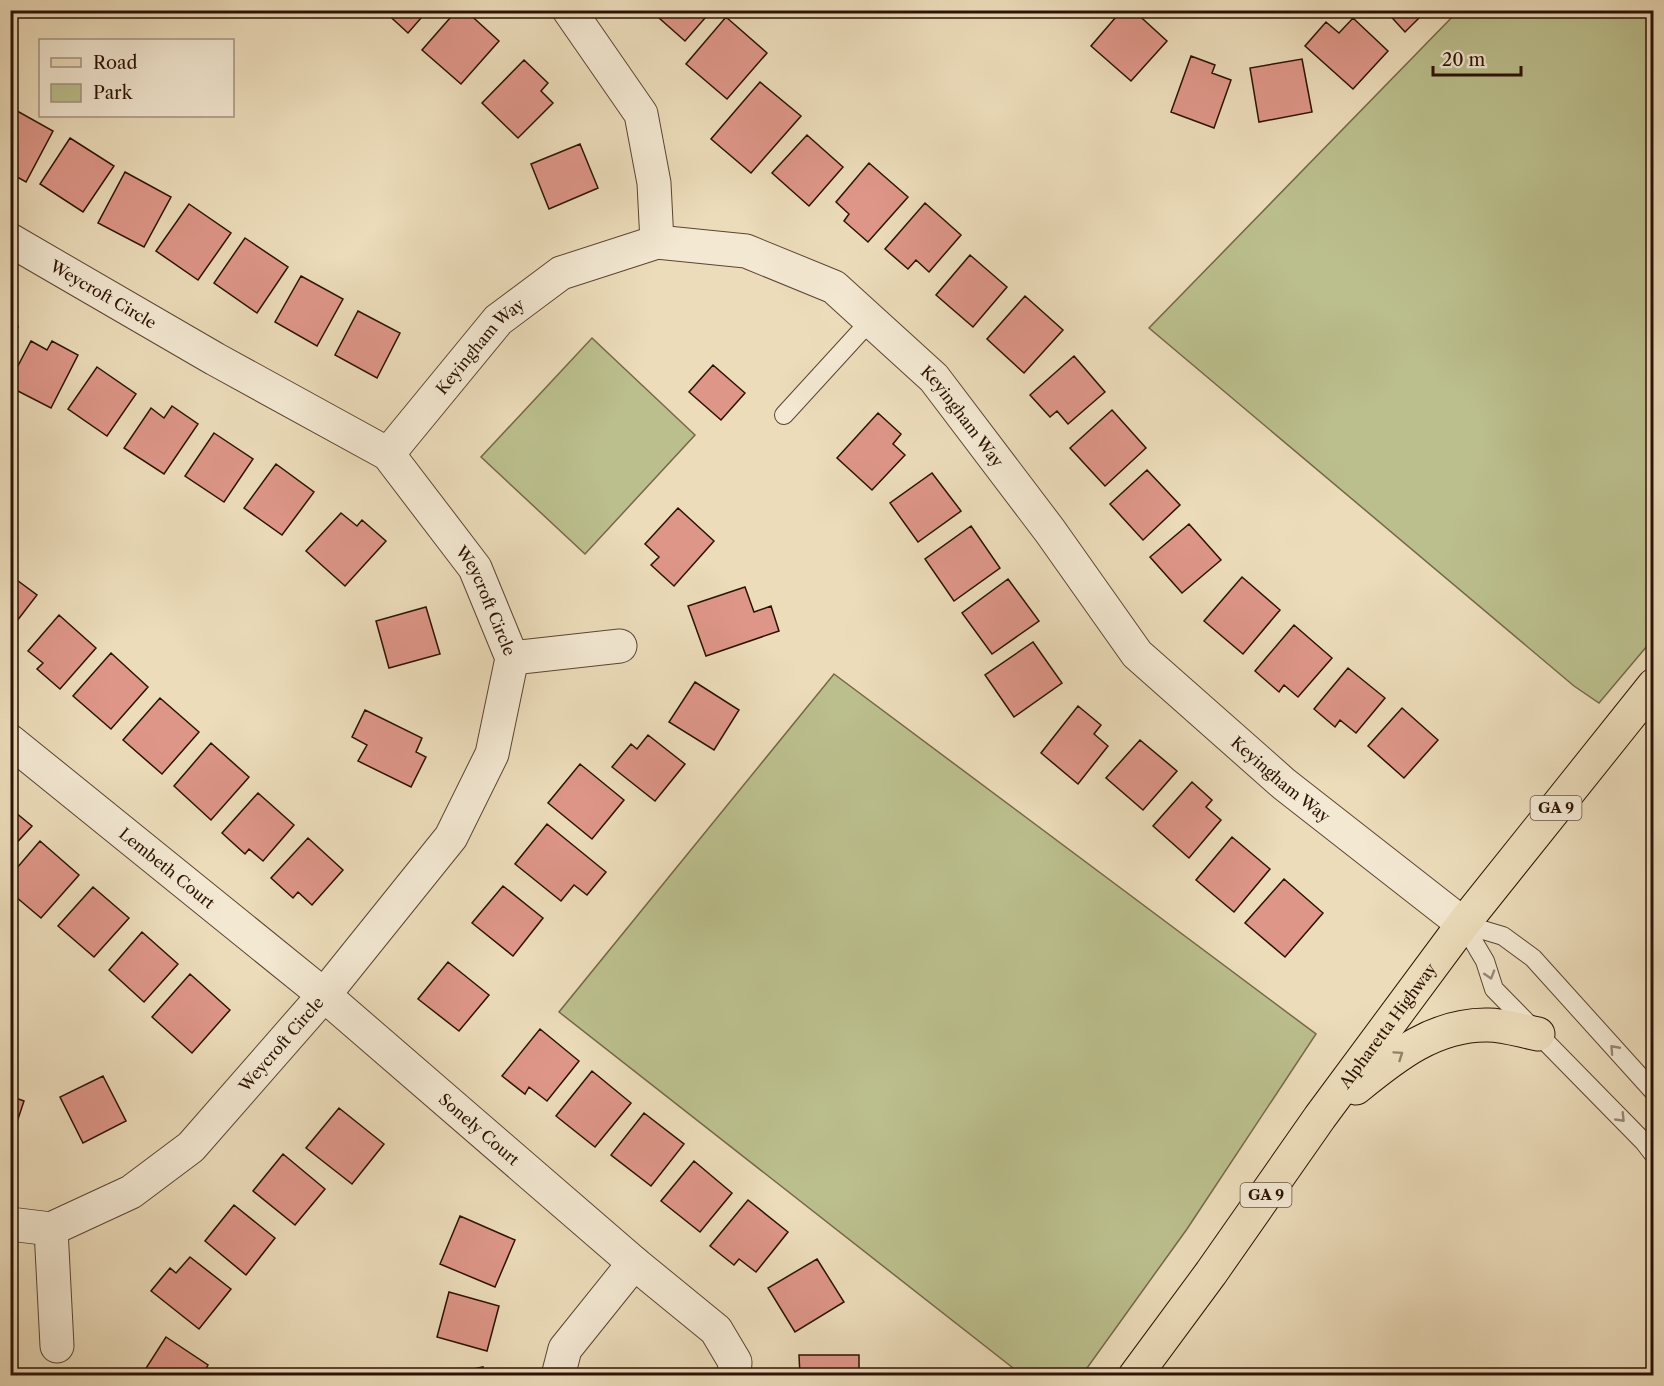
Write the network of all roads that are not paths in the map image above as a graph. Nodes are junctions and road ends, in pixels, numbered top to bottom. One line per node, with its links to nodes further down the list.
1 (569, 10): 3 (street)
2 (10, 240): 6 (street, Weycroft Circle)
3 (657, 243): 4 (street, Keyingham Way); 6 (street, Keyingham Way)
4 (870, 321): 5 (lane); 11 (street, Keyingham Way)
5 (784, 415)
6 (388, 454): 8 (street, Weycroft Circle)
7 (620, 646): 8 (street)
8 (512, 658): 12 (street, Weycroft Circle)
9 (1653, 685): 11 (main road, Alpharetta Highway / GA 9)
10 (10, 741): 12 (street, Lembeth Court)
11 (1463, 924): 13 (lane, one-way to 13); 14 (lane, one-way to 11); 15 (main road, Alpharetta Highway / GA 9)
12 (324, 995): 18 (street, Weycroft Circle); 19 (street, Sonely Court)
13 (1538, 1034): 15 (main road, one-way to 13); 16 (lane, one-way to 16)
14 (1653, 1092)
15 (1320, 1117): 23 (main road, Alpharetta Highway / GA 9)
16 (1653, 1155)
17 (10, 1224): 18 (street)
18 (51, 1229): 20 (street)
19 (634, 1263): 21 (street); 22 (street, Sonely Court)
20 (57, 1346)
21 (558, 1376)
22 (734, 1376)
23 (1135, 1376)

